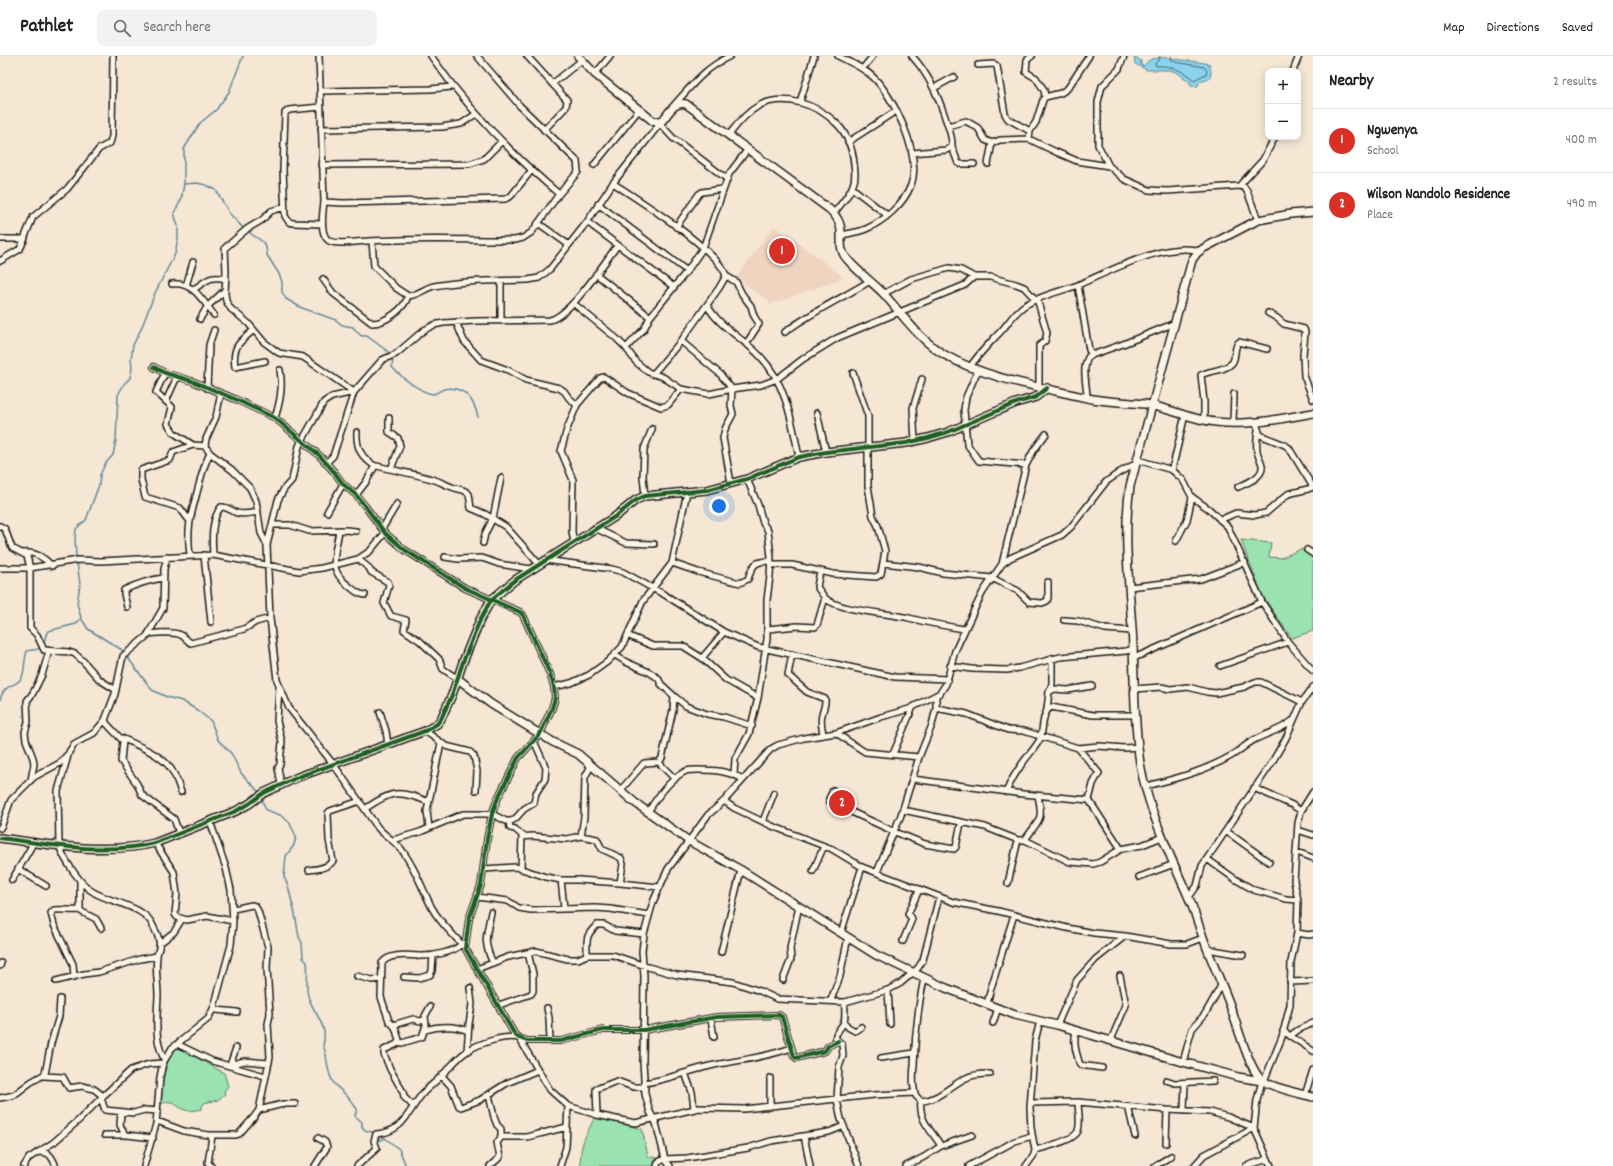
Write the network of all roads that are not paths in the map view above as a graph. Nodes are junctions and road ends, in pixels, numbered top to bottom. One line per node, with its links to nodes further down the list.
1 (113, 56): 71 (street)
2 (319, 56): 25 (street)
3 (431, 56): 23 (street)
4 (477, 56): 36 (street)
5 (527, 56): 22 (street)
6 (610, 56): 20 (street)
7 (730, 56): 28 (street)
8 (814, 56): 27 (street)
9 (838, 56): 18 (street)
10 (873, 56): 18 (street)
11 (912, 56): 24 (street)
12 (1032, 56): 26 (street)
13 (1088, 56): 26 (street)
14 (1124, 56): 51 (street)
15 (1299, 56): 19 (street)
16 (580, 58): 20 (street); 22 (street)
17 (978, 65): 37 (street)
18 (863, 68): 31 (street)
19 (1294, 68)
20 (595, 74): 30 (street)
21 (954, 77): 24 (street)
22 (552, 84): 36 (street)
23 (452, 87): 25 (street); 32 (street)
24 (934, 88): 34 (street)
25 (320, 91): 29 (street)
26 (1045, 97): 37 (street)
27 (800, 102): 38 (street); 42 (street)
28 (675, 105): 33 (street); 38 (street)
29 (321, 107): 35 (street); 61 (street)
30 (638, 111): 33 (street); 50 (street)
31 (896, 111): 42 (street); 46 (street)
32 (476, 114): 35 (street); 41 (street)
33 (661, 123): 53 (street); 54 (street)
34 (948, 126): 43 (street); 44 (street)
35 (321, 129): 49 (street)
36 (544, 130): 58 (street)
37 (1030, 131): 39 (street)
38 (729, 135): 45 (street)
39 (1029, 139): 43 (street); 51 (street)
40 (1273, 140): 55 (street)
41 (501, 142): 49 (street); 52 (street)
42 (848, 142): 56 (street)
43 (992, 143): 48 (street)
44 (952, 147): 46 (street); 47 (street)
45 (748, 149): 53 (street); 63 (street)
46 (912, 153): 64 (street)
47 (974, 164)
48 (988, 164)
49 (322, 165): 59 (street)
50 (594, 165)
51 (1109, 166): 55 (street)
52 (532, 171): 58 (street); 59 (street)
53 (727, 179): 57 (street)
54 (612, 183): 60 (street); 69 (street)
55 (1239, 186): 65 (street)
56 (852, 188): 63 (street); 64 (street)
57 (723, 189): 69 (street); 76 (street)
58 (558, 194): 67 (street)
59 (324, 202): 68 (street)
60 (598, 204): 66 (street); 80 (street)
61 (284, 207): 68 (street); 84 (street)
62 (1313, 212): 65 (street)
63 (834, 213): 70 (street)
64 (887, 215): 70 (street)
65 (1258, 220): 77 (street)
66 (587, 222): 74 (street); 75 (street)
67 (538, 223): 73 (street); 74 (street)
68 (322, 224): 73 (street)
69 (676, 227): 76 (street)
70 (842, 235): 87 (street)
71 (25, 237): 72 (street); 78 (street)
72 (0, 239)
73 (372, 241): 95 (street)
74 (569, 245): 86 (street)
75 (617, 246): 81 (street); 91 (street)
76 (703, 248): 80 (street); 82 (street)
77 (1200, 251): 89 (street); 107 (street)
78 (0, 261)
79 (193, 262): 90 (street)
80 (687, 271): 91 (street)
81 (596, 274): 97 (street); 103 (street)
82 (726, 276): 98 (street); 112 (street)
83 (974, 276): 94 (street); 96 (street); 100 (street)
84 (226, 279): 92 (street); 93 (street)
85 (323, 279): 95 (street)
86 (501, 281): 95 (street); 105 (street)
87 (870, 281): 94 (street); 110 (street)
88 (172, 284): 90 (street)
89 (1078, 284): 96 (street); 115 (street)
90 (186, 286): 92 (street)
91 (674, 287): 103 (street)
92 (194, 290): 99 (street)
93 (225, 290): 99 (street); 109 (street)
94 (883, 294): 100 (street)
95 (408, 296)
96 (1036, 300): 118 (street); 127 (street)
97 (573, 303): 105 (street); 113 (street)
98 (707, 306): 111 (street); 112 (street)
99 (207, 307): 102 (street); 104 (street)
100 (899, 312): 118 (street); 125 (street)
101 (1268, 313): 136 (street)
102 (214, 315)
103 (650, 317): 113 (street)
104 (200, 319)
105 (500, 321): 106 (street)
106 (456, 322): 132 (street); 138 (street)
107 (1175, 323): 115 (street); 139 (street)
108 (214, 330): 128 (street)
109 (254, 330): 116 (street); 132 (street)
110 (786, 332)
111 (681, 341): 123 (street); 131 (street)
112 (746, 344): 125 (street)
113 (626, 348): 123 (street)
114 (1267, 349): 145 (street)
115 (1092, 355): 135 (street)
116 (265, 361)
117 (154, 367): 121 (street)
118 (970, 367): 120 (street)
119 (280, 370): 143 (street)
120 (978, 370): 127 (street); 147 (street)
121 (165, 373): 124 (street); 137 (street)
122 (853, 373): 156 (street)
123 (653, 374): 130 (street)
124 (176, 377): 128 (street); 137 (street)
125 (777, 379): 131 (street); 159 (street)
126 (922, 379): 153 (street)
127 (1039, 386): 129 (street)
128 (207, 388): 133 (street)
129 (1047, 388): 135 (street); 147 (street)
130 (681, 389): 131 (street); 138 (street)
131 (732, 389): 168 (street)
132 (354, 392): 152 (street); 161 (street)
133 (221, 393): 143 (street); 155 (street)
134 (1234, 394): 146 (street)
135 (1087, 398): 139 (street)
136 (1313, 399)
137 (166, 401): 154 (street)
138 (577, 405): 189 (street)
139 (1153, 406): 142 (street); 160 (street)
140 (817, 413): 157 (street)
141 (1313, 413): 148 (street)
142 (1185, 415): 145 (street); 165 (street)
143 (274, 418): 152 (street)
144 (389, 418): 164 (street)
145 (1204, 420): 146 (street)
146 (1233, 422): 148 (street)
147 (966, 424): 153 (street); 163 (street)
148 (1257, 427): 170 (street); 171 (street)
149 (652, 429): 174 (street)
150 (357, 432): 162 (street)
151 (1046, 434): 163 (street)
152 (302, 441): 161 (street); 182 (street)
153 (915, 441): 156 (street)
154 (193, 445): 155 (street); 180 (street)
155 (205, 446): 158 (street)
156 (867, 448): 157 (street); 206 (street)
157 (826, 452): 159 (street)
158 (210, 453): 177 (street); 180 (street)
159 (799, 457): 167 (street)
160 (1138, 461): 165 (street); 208 (street); 218 (street)
161 (326, 463): 169 (street)
162 (375, 466): 164 (street); 173 (street)
163 (1026, 466): 208 (street)
164 (391, 469): 179 (street)
165 (1172, 470): 175 (street)
166 (501, 478): 179 (street)
167 (747, 479): 168 (street); 205 (street)
168 (731, 483): 172 (street)
169 (343, 484): 173 (street); 178 (street)
170 (1238, 487)
171 (1313, 487): 181 (street)
172 (687, 492): 174 (street); 204 (street)
173 (356, 495): 187 (street)
174 (645, 496): 184 (street)
175 (1192, 496): 181 (street); 188 (street)
176 (398, 504): 187 (street)
177 (258, 512): 192 (street); 198 (street)
178 (327, 512)
179 (492, 518): 190 (street); 202 (street)
180 (189, 520): 196 (street)
181 (1220, 520): 203 (street)
182 (272, 525): 185 (street); 192 (street)
183 (0, 526): 194 (street)
184 (595, 528): 189 (street); 191 (street)
185 (339, 530): 186 (street); 210 (street)
186 (356, 531)
187 (384, 531): 201 (street); 222 (street)
188 (1176, 541)
189 (574, 542): 202 (street)
190 (483, 543)
191 (654, 544)
192 (267, 545): 207 (street)
193 (1306, 550): 195 (street)
194 (23, 553): 209 (street); 212 (street)
195 (1313, 554)
196 (190, 555): 197 (street); 199 (street)
197 (204, 555): 198 (street); 227 (street)
198 (213, 555): 207 (street)
199 (167, 557): 209 (street); 215 (street)
200 (444, 557): 213 (street)
201 (358, 559): 210 (street); 246 (street)
202 (542, 562): 213 (street); 219 (street)
203 (1245, 562): 218 (street); 223 (street)
204 (672, 563): 205 (street); 219 (street)
205 (771, 563): 214 (street); 228 (street)
206 (883, 563): 214 (street); 216 (street)
207 (268, 564): 210 (street); 225 (street)
208 (1002, 564): 216 (street)
209 (52, 566): 212 (street)
210 (333, 566): 220 (street)
211 (0, 568): 212 (street)
212 (30, 568): 237 (street)
213 (531, 569): 222 (street)
214 (820, 571): 221 (street)
215 (163, 578): 224 (street); 232 (street)
216 (992, 578): 217 (street); 229 (street)
217 (1048, 582)
218 (1129, 587): 230 (street)
219 (654, 588): 231 (street); 233 (street)
220 (365, 595)
221 (825, 598): 228 (street); 229 (street)
222 (491, 600): 246 (street); 250 (street)
223 (1262, 602): 234 (street); 242 (street)
224 (127, 607)
225 (270, 618): 232 (street); 248 (street)
226 (1064, 620): 230 (street)
227 (211, 622)
228 (768, 629): 235 (street)
229 (964, 630): 243 (street)
230 (1132, 631): 236 (street)
231 (724, 632): 235 (street); 240 (street)
232 (148, 634): 253 (street)
233 (629, 636): 239 (street); 240 (street)
234 (1288, 642): 244 (street); 245 (street)
235 (766, 649): 238 (street); 257 (street)
236 (1134, 649): 241 (street); 242 (street)
237 (49, 651): 253 (street); 288 (street)
238 (792, 654): 247 (street); 270 (street)
239 (615, 655): 250 (street); 255 (street)
240 (702, 658): 257 (street)
241 (1052, 658): 243 (street); 254 (street)
242 (1134, 658): 252 (street)
243 (950, 666): 247 (street)
244 (1220, 666)
245 (1313, 671)
246 (458, 679): 267 (street); 269 (street)
247 (948, 679): 256 (street)
248 (279, 684): 282 (street); 289 (street)
249 (1092, 686): 254 (street)
250 (554, 687): 269 (street)
251 (1313, 687): 258 (street)
252 (1134, 689): 258 (street); 263 (street)
253 (116, 690): 264 (street)
254 (1049, 692): 261 (street)
255 (674, 696): 266 (street); 281 (street)
256 (936, 696): 259 (street); 260 (street)
257 (758, 698): 266 (street)
258 (1302, 702): 265 (street)
259 (913, 707): 268 (street); 279 (street)
260 (936, 708): 271 (street); 280 (street)
261 (1047, 709): 263 (street); 271 (street)
262 (380, 712): 275 (street)
263 (1136, 714): 276 (street)
264 (105, 720): 272 (street); 278 (street)
265 (1292, 721): 290 (street); 291 (street)
266 (752, 726): 284 (street)
267 (425, 731): 274 (street); 275 (street)
268 (836, 733): 270 (street); 279 (street)
269 (540, 734): 273 (street); 283 (street)
270 (823, 734): 287 (street)
271 (1041, 737): 277 (street); 296 (street)
272 (122, 738): 295 (street); 317 (street)
273 (534, 741): 308 (street); 310 (street)
274 (440, 743): 292 (street); 303 (street)
275 (388, 745): 282 (street)
276 (1139, 747): 277 (street); 290 (street)
277 (1078, 748): 300 (street)
278 (69, 752): 288 (street); 330 (street)
279 (893, 754): 280 (street)
280 (919, 757): 285 (street)
281 (659, 762): 286 (street); 293 (street)
282 (334, 765): 289 (street); 301 (street)
283 (591, 766): 293 (street); 320 (street)
284 (734, 774): 286 (street); 287 (street)
285 (912, 778): 296 (street); 305 (street)
286 (676, 779): 307 (street)
287 (743, 779): 302 (street)
288 (32, 780): 313 (street)
289 (281, 784): 309 (street)
290 (1146, 786): 322 (street)
291 (1254, 788): 306 (street); 316 (street)
292 (476, 790)
293 (620, 790): 307 (street)
294 (833, 790): 318 (street)
295 (181, 792)
296 (1006, 792): 299 (street)
297 (1313, 792): 306 (street)
298 (774, 793): 311 (street)
299 (1038, 796): 300 (street); 326 (street)
300 (1089, 800): 332 (street)
301 (360, 801): 304 (street); 342 (street)
302 (724, 801): 311 (street); 327 (street)
303 (429, 802): 304 (street); 314 (street)
304 (366, 809): 324 (street)
305 (903, 810): 312 (street); 318 (street)
306 (1301, 811): 315 (street)
307 (648, 812): 327 (street)
308 (492, 814): 310 (street); 314 (street); 340 (street)
309 (210, 821): 317 (street); 362 (street)
310 (509, 821): 321 (street)
311 (763, 821): 331 (street)
312 (961, 823): 318 (street); 325 (street)
313 (0, 828)
314 (429, 828): 324 (street)
315 (1298, 830): 319 (street); 333 (street)
316 (1226, 831): 335 (street); 336 (street)
317 (179, 832): 329 (street)
318 (895, 832): 345 (street)
319 (1313, 834)
320 (581, 836): 321 (street); 350 (street)
321 (522, 837): 341 (street)
322 (1162, 837): 332 (street); 337 (street)
323 (0, 838): 328 (street)
324 (393, 840): 378 (street)
325 (1018, 840): 326 (street); 351 (street)
326 (1025, 840): 332 (street)
327 (689, 841): 343 (street); 353 (street)
328 (34, 842): 330 (street); 339 (street)
329 (156, 843): 330 (street); 366 (street)
330 (59, 845): 349 (street)
331 (824, 846): 338 (street); 344 (street)
332 (1121, 849)
333 (1297, 852): 334 (street); 358 (street)
334 (1313, 858)
335 (1207, 859): 357 (street); 358 (street)
336 (1269, 862)
337 (1174, 864): 346 (street); 357 (street)
338 (862, 867): 345 (street); 369 (street)
339 (18, 869): 347 (street); 352 (street)
340 (484, 869): 341 (street); 355 (street)
341 (522, 869): 348 (street)
342 (309, 870)
343 (741, 870): 359 (street); 380 (street)
344 (813, 871)
345 (877, 872): 354 (street)
346 (1139, 877)
347 (12, 880)
348 (561, 880): 350 (street); 360 (street)
349 (80, 881): 361 (street); 377 (street)
350 (620, 882): 353 (street)
351 (1008, 883)
352 (46, 886)
353 (659, 887): 364 (street)
354 (919, 890): 356 (street); 376 (street)
355 (478, 897): 360 (street); 378 (street)
356 (939, 897): 365 (street); 389 (street)
357 (1189, 897): 375 (street)
358 (1298, 900): 370 (street)
359 (799, 906): 369 (street); 396 (street)
360 (564, 908): 364 (street)
361 (80, 910): 368 (street); 392 (street)
362 (233, 910): 367 (street); 444 (street)
363 (491, 912): 386 (street)
364 (649, 915): 371 (street)
365 (1014, 915): 373 (street); 406 (street)
366 (182, 920): 367 (street); 377 (street)
367 (233, 921): 408 (street)
368 (101, 928)
369 (841, 933): 374 (street)
370 (1297, 933): 372 (street); 399 (street)
371 (644, 934): 383 (street); 387 (street)
372 (1313, 934)
373 (1125, 936): 375 (street); 421 (street)
374 (848, 937): 389 (street); 404 (street)
375 (1203, 938): 379 (street)
376 (903, 941)
377 (160, 943): 384 (street)
378 (464, 946): 382 (street); 388 (street)
379 (1207, 949): 385 (street); 400 (street)
380 (721, 952)
381 (528, 953): 383 (street); 386 (street); 407 (street)
382 (433, 955): 393 (street); 395 (street)
383 (587, 955): 387 (street)
384 (157, 956): 392 (street); 442 (street)
385 (1243, 956)
386 (492, 963): 388 (street)
387 (644, 966): 404 (street); 424 (street)
388 (477, 969): 407 (street)
389 (912, 973): 394 (street); 402 (street)
390 (357, 976): 395 (street)
391 (1120, 976): 431 (street)
392 (74, 977): 397 (street)
393 (404, 977)
394 (924, 978): 406 (street); 440 (street)
395 (381, 979): 420 (street)
396 (783, 980)
397 (56, 981)
398 (1313, 981): 399 (street)
399 (1290, 982): 426 (street)
400 (1222, 984): 443 (street); 457 (street)
401 (470, 988): 427 (street)
402 (888, 990): 405 (street); 418 (street)
403 (60, 999): 451 (street)
404 (831, 1000): 405 (street)
405 (845, 1002): 416 (street)
406 (987, 1004): 411 (street)
407 (499, 1005): 430 (street)
408 (214, 1007): 412 (street); 435 (street)
409 (430, 1007): 414 (street)
410 (547, 1008): 432 (street)
411 (998, 1008): 415 (street); 417 (street)
412 (237, 1012)
413 (711, 1019): 424 (street); 429 (street); 437 (street)
414 (425, 1020): 420 (street); 423 (street)
415 (1040, 1021): 421 (street); 469 (street)
416 (844, 1022): 422 (street); 433 (street)
417 (993, 1023)
418 (890, 1024)
419 (1313, 1024): 428 (street)
420 (393, 1025): 434 (street)
421 (1057, 1025): 425 (street)
422 (861, 1027)
423 (425, 1030): 427 (street); 434 (street)
424 (644, 1030): 432 (street); 459 (street)
425 (1076, 1030): 431 (street); 446 (street)
426 (1283, 1031): 428 (street); 457 (street)
427 (468, 1032): 438 (street)
428 (1290, 1036): 439 (street)
429 (714, 1037)
430 (519, 1038): 432 (street); 438 (street); 447 (street)
431 (1111, 1040): 443 (street)
432 (550, 1041)
433 (838, 1041): 437 (street); 466 (street)
434 (398, 1042): 471 (street)
435 (177, 1044): 442 (street); 445 (street)
436 (236, 1048): 445 (street)
437 (791, 1048): 449 (street)
438 (467, 1051): 453 (street)
439 (1313, 1051)
440 (914, 1053): 441 (street); 460 (street)
441 (882, 1058)
442 (164, 1061): 463 (street); 478 (street)
443 (1183, 1062): 457 (street)
444 (269, 1063): 445 (street); 452 (street)
445 (230, 1065): 452 (street)
446 (1102, 1068)
447 (538, 1070): 461 (street); 472 (street)
448 (1313, 1070): 462 (street)
449 (685, 1072): 459 (street); 475 (street)
450 (990, 1074): 467 (street)
451 (43, 1076): 463 (street); 465 (street)
452 (265, 1076): 476 (street)
453 (442, 1076): 461 (street); 471 (street)
454 (770, 1078): 474 (street)
455 (1166, 1080): 458 (street)
456 (1213, 1081): 458 (street)
457 (1263, 1081): 462 (street); 486 (street)
458 (1185, 1083): 480 (street)
459 (644, 1085): 481 (street); 482 (street)
460 (914, 1093): 466 (street); 467 (street)
461 (489, 1095): 494 (street)
462 (1305, 1095): 464 (street)
463 (102, 1097): 479 (street); 500 (street)
464 (1313, 1097)
465 (0, 1098)
466 (837, 1100): 474 (street); 485 (street)
467 (921, 1101): 498 (street)
468 (1078, 1102): 469 (street); 473 (street); 499 (street)
469 (1031, 1103): 492 (street)
470 (295, 1104): 476 (street)
471 (413, 1106): 509 (street)
472 (568, 1106): 481 (street); 484 (street)
473 (1128, 1106): 477 (street); 493 (street)
474 (770, 1107): 475 (street)
475 (694, 1108): 482 (street)
476 (259, 1110): 490 (street)
477 (1167, 1110): 480 (street); 497 (street)
478 (158, 1111): 479 (street); 483 (street)
479 (121, 1112): 488 (street)
480 (1184, 1112): 486 (street)
481 (597, 1115): 482 (street)
482 (653, 1118): 502 (street)
483 (157, 1121): 490 (street); 495 (street)
484 (567, 1126): 494 (street); 511 (street)
485 (844, 1126): 491 (street); 515 (street)
486 (1254, 1128): 503 (street); 520 (street)
487 (105, 1135): 488 (street)
488 (125, 1135): 495 (street)
489 (972, 1135): 498 (street)
490 (212, 1136): 507 (street)
491 (804, 1136): 502 (street); 514 (street)
492 (1032, 1136): 499 (street); 517 (street)
493 (1135, 1136)
494 (500, 1137): 510 (street)
495 (153, 1138): 506 (street)
496 (318, 1138): 508 (street)
497 (1166, 1143)
498 (941, 1146): 516 (street)
499 (1035, 1150): 518 (street)
500 (37, 1152): 504 (street); 505 (street)
501 (1171, 1156): 519 (street)
502 (666, 1159): 512 (street); 513 (street)
503 (1268, 1159): 521 (street); 522 (street)
504 (55, 1164)
505 (24, 1166)
506 (144, 1166)
507 (211, 1166)
508 (315, 1166)
509 (357, 1166)
510 (490, 1166)
511 (561, 1166)
512 (657, 1166)
513 (670, 1166)
514 (810, 1166)
515 (859, 1166)
516 (906, 1166)
517 (969, 1166)
518 (1026, 1166)
519 (1155, 1166)
520 (1194, 1166)
521 (1246, 1166)
522 (1271, 1166)

